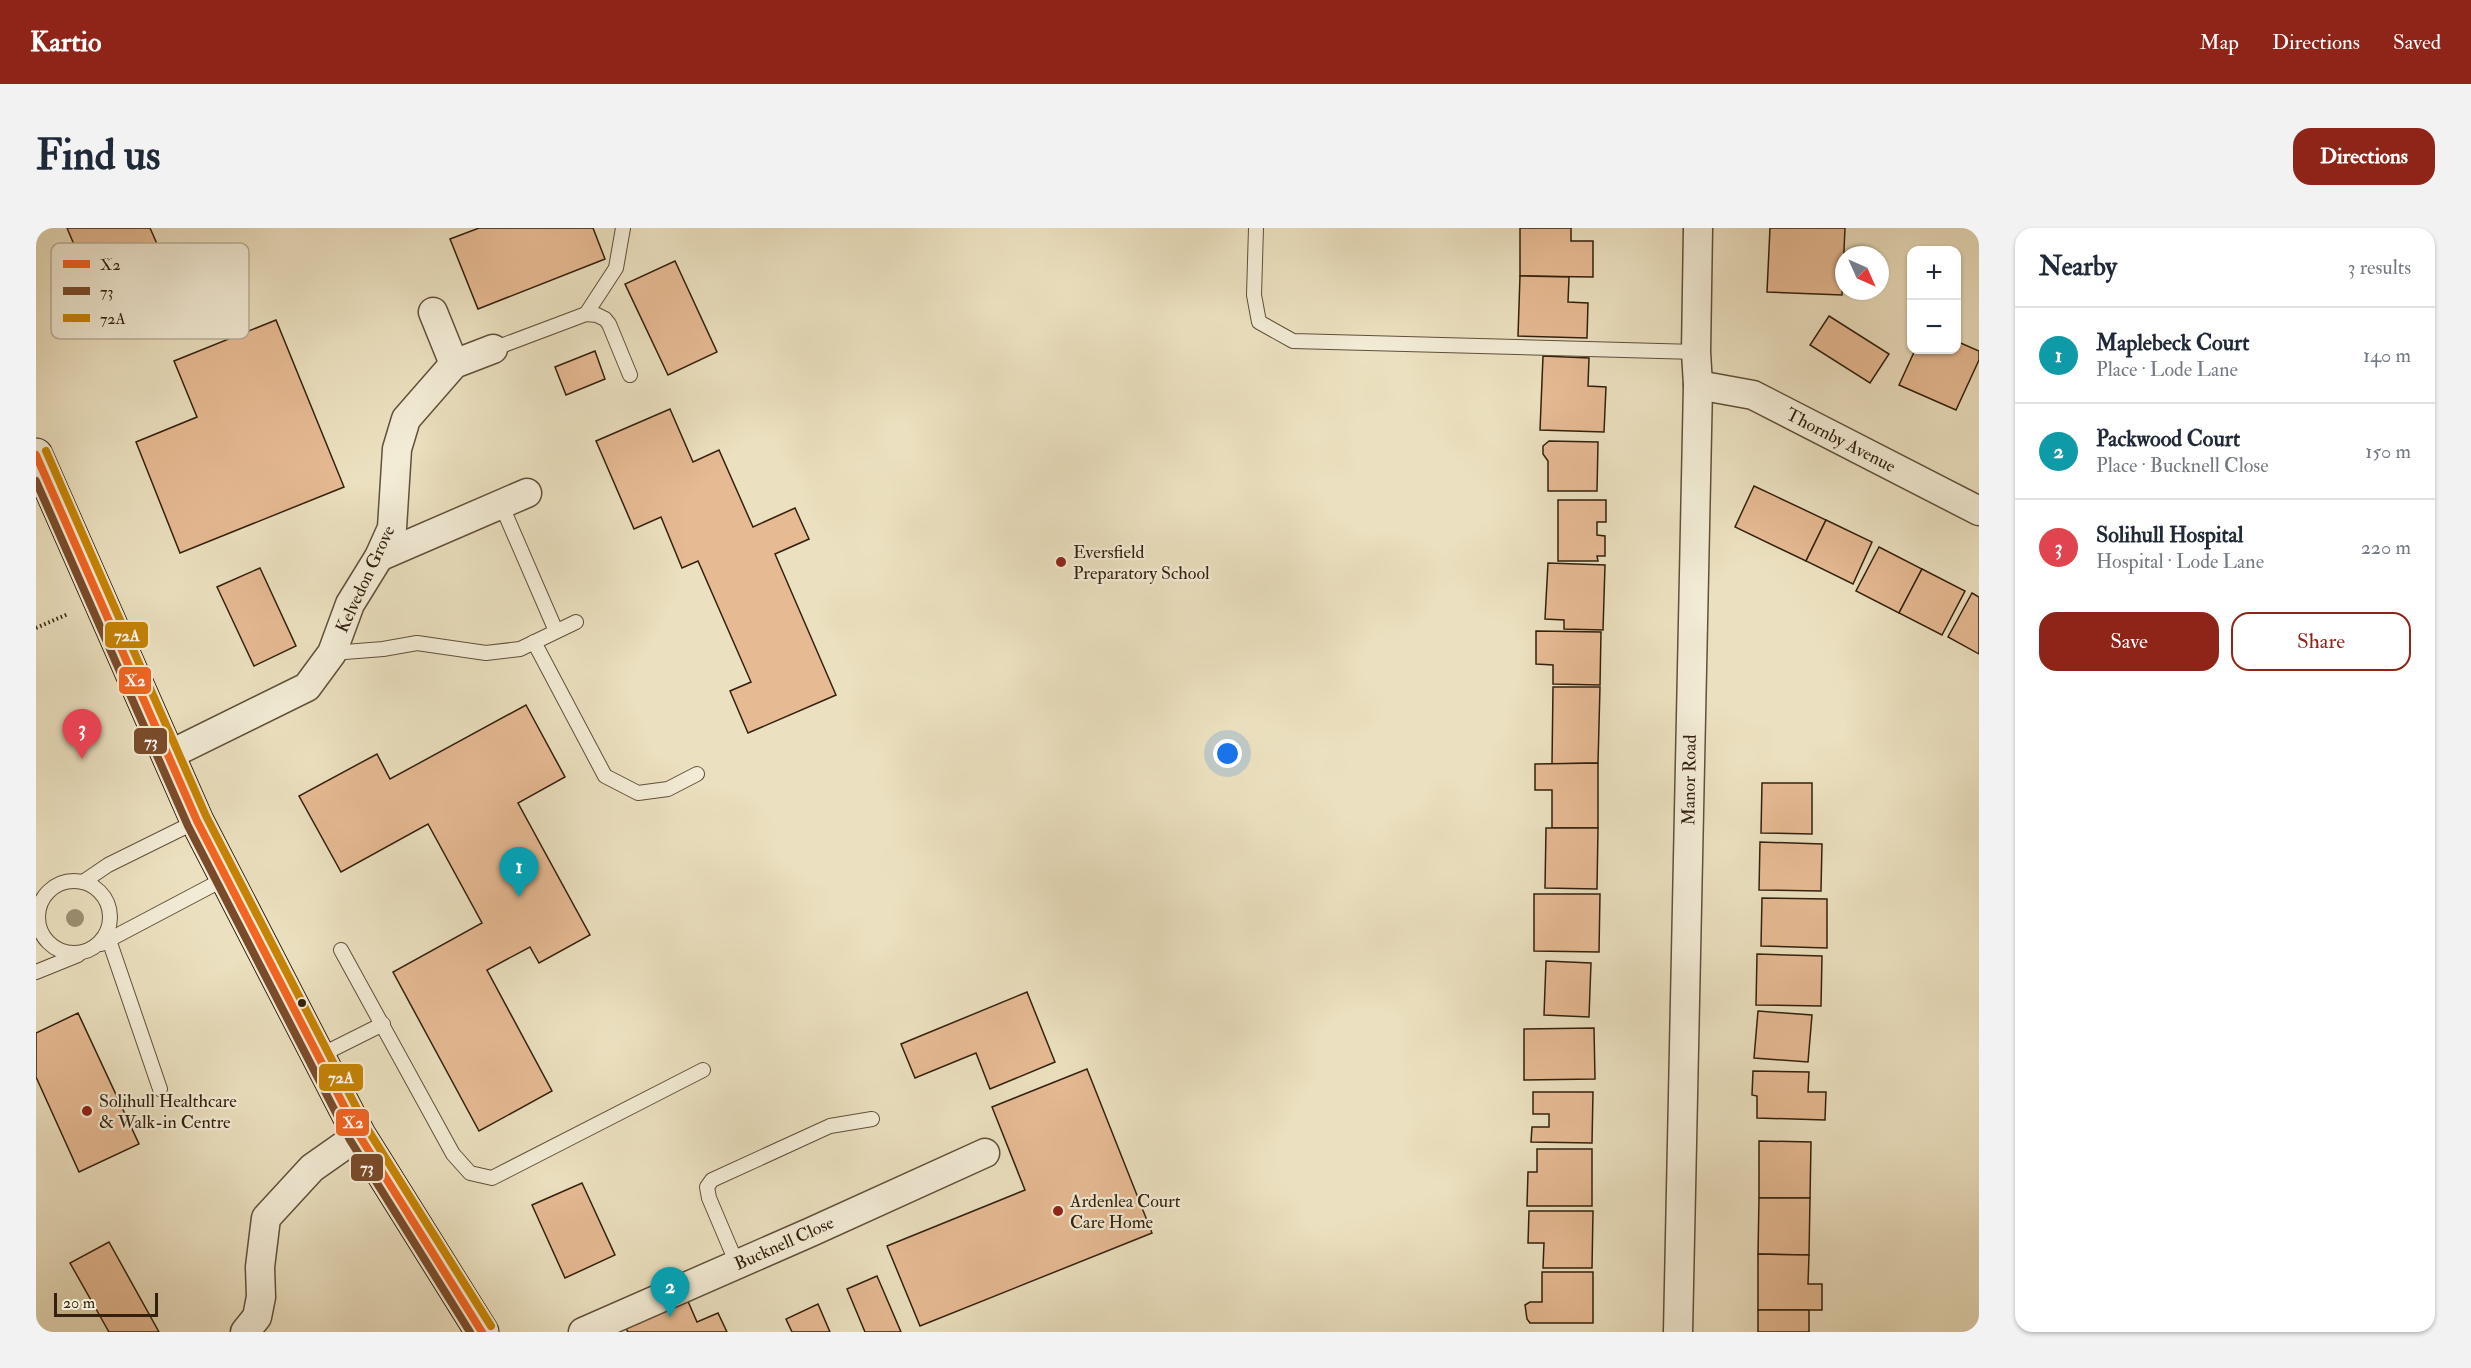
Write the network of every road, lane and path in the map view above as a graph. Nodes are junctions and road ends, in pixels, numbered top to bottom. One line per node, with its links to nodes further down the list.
1 (623, 228): 5 (lane)
2 (1257, 228): 7 (lane)
3 (1698, 228): 7 (street, Manor Road)
4 (433, 312): 8 (street)
5 (586, 314): 6 (lane); 9 (lane)
6 (493, 349): 8 (street, Kelvedon Grove)
7 (1696, 352): 10 (street, Manor Road)
8 (454, 364): 15 (street, Kelvedon Grove)
9 (630, 375)
10 (1698, 385): 14 (street, Thornby Avenue); 43 (street, Manor Road)
11 (36, 455): 20 (main road)
12 (527, 493): 13 (street)
13 (501, 504): 15 (street); 17 (lane)
14 (1979, 510)
15 (379, 557): 19 (street, Kelvedon Grove)
16 (576, 622): 17 (lane)
17 (556, 632): 18 (lane)
18 (534, 642): 19 (lane); 21 (lane)
19 (332, 653): 20 (street, Kelvedon Grove)
20 (170, 755): 22 (main road)
21 (696, 774)
22 (197, 821): 23 (main road); 24 (lane)
23 (226, 878): 28 (lane); 33 (main road)
24 (83, 882): 26 (lane); 29 (lane)
25 (36, 884): 26 (lane)
26 (47, 894): 27 (lane)
27 (37, 920): 29 (lane)
28 (108, 940): 29 (lane); 35 (lane)
29 (90, 949): 31 (lane)
30 (341, 950): 32 (lane)
31 (36, 972)
32 (383, 1024): 33 (lane); 34 (lane)
33 (320, 1056): 37 (main road)
34 (703, 1070)
35 (160, 1089)
36 (872, 1119): 39 (lane)
37 (359, 1135): 40 (street); 41 (main road)
38 (985, 1152): 39 (street, Bucknell Close)
39 (737, 1264): 42 (street, Bucknell Close)
40 (245, 1332)
41 (482, 1332)
42 (583, 1332)
43 (1678, 1332)

